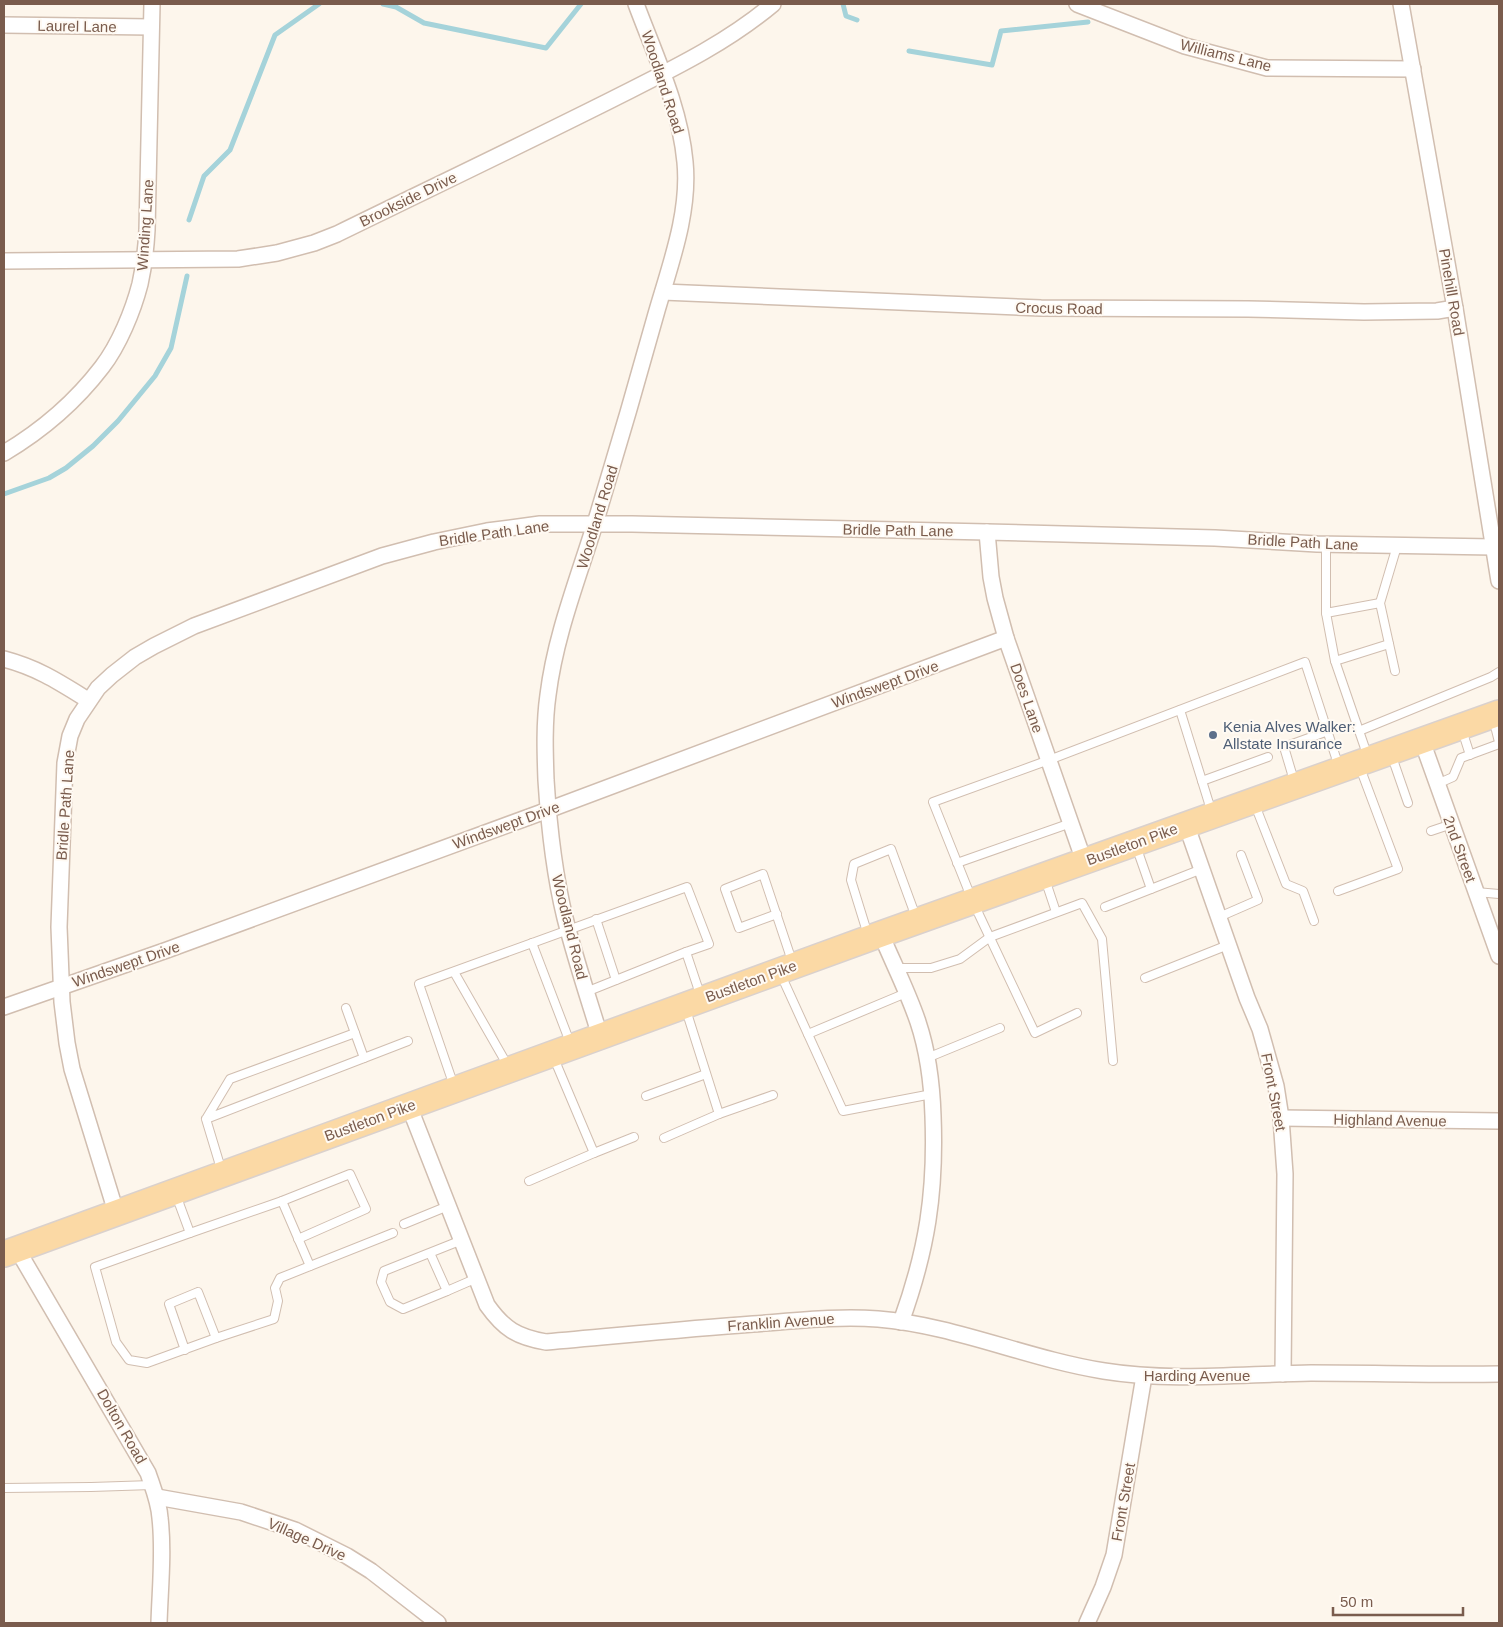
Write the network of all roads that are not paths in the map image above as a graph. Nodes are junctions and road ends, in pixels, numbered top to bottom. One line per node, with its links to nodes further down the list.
1 (152, 4): 7 (street, Winding Lane)
2 (636, 4): 9 (street, Woodland Road)
3 (773, 4): 9 (street, Brookside Drive)
4 (1077, 4): 8 (street, Williams Lane)
5 (1401, 4): 8 (street, Pinehill Road)
6 (4, 26): 7 (street, Laurel Lane)
7 (151, 27): 10 (street, Winding Lane)
8 (1413, 69): 13 (street, Pinehill Road)
9 (662, 74): 10 (street, Brookside Drive); 12 (street, Woodland Road)
10 (144, 260): 11 (street, Brookside Drive); 14 (street, Winding Lane)
11 (4, 261)
12 (663, 292): 13 (street, Crocus Road); 15 (street, Woodland Road)
13 (1455, 308): 19 (street, Pinehill Road)
14 (4, 453)
15 (595, 524): 16 (street, Bridle Path Lane); 29 (street, Bridle Path Lane); 46 (street, Woodland Road)
16 (987, 532): 17 (street, Bridle Path Lane); 23 (street, Does Lane)
17 (1326, 544): 18 (street, Bridle Path Lane); 22 (lane)
18 (1397, 546): 19 (street, Bridle Path Lane); 21 (lane)
19 (1493, 547): 20 (street, Pinehill Road)
20 (1499, 581)
21 (1380, 604): 22 (lane); 24 (lane)
22 (1326, 613): 26 (lane)
23 (1006, 638): 39 (street, Does Lane); 46 (street, Windswept Drive)
24 (1389, 644): 26 (lane); 27 (lane)
25 (4, 659): 29 (street)
26 (1335, 661): 33 (lane)
27 (1395, 671)
28 (1499, 672): 33 (lane)
29 (88, 700): 82 (street, Bridle Path Lane)
30 (1180, 710): 34 (lane); 39 (lane); 41 (lane)
31 (1496, 715): 32 (main road, Bustleton Pike); 36 (lane)
32 (1461, 727): 35 (main road, Bustleton Pike); 37 (lane)
33 (1359, 731): 40 (lane)
34 (1328, 732): 40 (lane); 43 (lane)
35 (1422, 741): 40 (main road, Bustleton Pike); 42 (street, 2nd Street)
36 (1499, 743): 37 (lane)
37 (1470, 754): 42 (lane)
38 (1268, 757): 41 (lane)
39 (1049, 760): 48 (street, Does Lane); 55 (lane)
40 (1364, 761): 43 (main road, Bustleton Pike); 45 (lane); 59 (lane)
41 (1202, 781): 47 (lane)
42 (1437, 784): 50 (street, 2nd Street)
43 (1296, 786): 44 (main road, Bustleton Pike)
44 (1253, 801): 47 (main road, Bustleton Pike); 69 (lane)
45 (1408, 803)
46 (548, 810): 70 (street, Woodland Road); 82 (street, Windswept Drive)
47 (1212, 815): 49 (main road, Bustleton Pike)
48 (1071, 823): 54 (street, Does Lane); 55 (lane)
49 (1186, 824): 52 (main road, Bustleton Pike); 56 (street, Front Street)
50 (1452, 824): 51 (lane); 60 (street, 2nd Street)
51 (1431, 831)
52 (1134, 843): 54 (main road, Bustleton Pike); 58 (lane)
53 (1240, 855): 66 (lane)
54 (1084, 861): 57 (main road, Bustleton Pike)
55 (958, 863): 62 (lane)
56 (1202, 869): 58 (lane); 66 (street, Front Street)
57 (1044, 876): 62 (main road, Bustleton Pike); 64 (lane)
58 (1151, 889): 63 (lane)
59 (1338, 891)
60 (1476, 892): 61 (lane); 76 (street, 2nd Street)
61 (1499, 894)
62 (973, 902): 68 (main road, Bustleton Pike); 72 (lane)
63 (1105, 907)
64 (1056, 912): 72 (lane); 97 (lane)
65 (776, 914): 65 (lane); 77 (lane)
66 (1219, 917): 74 (street, Front Street)
67 (596, 919): 70 (lane); 75 (lane); 81 (lane)
68 (918, 921): 71 (main road, Bustleton Pike); 71 (lane)
69 (1314, 921)
70 (568, 929): 73 (lane); 83 (street, Woodland Road)
71 (875, 936): 77 (main road, Bustleton Pike); 78 (street)
72 (990, 937): 78 (lane); 88 (lane)
73 (532, 943): 79 (lane); 94 (lane)
74 (1228, 944): 80 (lane); 106 (street, Front Street)
75 (686, 952): 81 (lane); 85 (lane)
76 (1499, 956)
77 (787, 968): 85 (main road, Bustleton Pike); 91 (lane)
78 (896, 968): 84 (street)
79 (454, 972): 98 (lane); 100 (lane)
80 (1145, 978)
81 (616, 980): 83 (lane)
82 (62, 986): 86 (street, Windswept Drive); 117 (street, Bridle Path Lane)
83 (586, 992): 92 (street, Woodland Road)
84 (906, 993): 91 (lane); 96 (street)
85 (693, 1002): 92 (main road, Bustleton Pike); 99 (lane)
86 (4, 1007)
87 (346, 1008): 90 (lane)
88 (1077, 1013)
89 (1000, 1028): 96 (lane)
90 (355, 1033): 95 (lane); 107 (lane)
91 (808, 1034): 101 (lane)
92 (600, 1036): 94 (main road, Bustleton Pike)
93 (408, 1041): 95 (lane)
94 (562, 1050): 98 (main road, Bustleton Pike); 111 (lane)
95 (364, 1058): 107 (lane)
96 (927, 1058): 101 (street)
97 (1113, 1061)
98 (511, 1070): 100 (main road, Bustleton Pike)
99 (706, 1074): 102 (lane); 105 (lane)
100 (455, 1089): 104 (main road, Bustleton Pike)
101 (932, 1094): 128 (street)
102 (646, 1096)
103 (773, 1096): 105 (lane)
104 (409, 1106): 112 (main road, Bustleton Pike); 116 (street, Franklin Avenue)
105 (719, 1114): 110 (lane)
106 (1282, 1118): 108 (street, Highland Avenue); 131 (street, Front Street)
107 (206, 1119): 112 (lane)
108 (1499, 1121)
109 (634, 1137): 111 (lane)
110 (664, 1138)
111 (594, 1152): 113 (lane)
112 (223, 1174): 114 (main road, Bustleton Pike)
113 (529, 1181)
114 (175, 1191): 117 (main road, Bustleton Pike); 119 (lane)
115 (282, 1201): 119 (lane); 121 (lane); 121 (lane)
116 (448, 1206): 118 (lane); 122 (street, Franklin Avenue)
117 (116, 1212): 123 (main road, Bustleton Pike)
118 (404, 1224)
119 (190, 1233): 130 (lane)
120 (393, 1233): 125 (lane)
121 (298, 1239): 125 (lane)
122 (462, 1240): 124 (lane); 126 (street, Franklin Avenue)
123 (10, 1251): 135 (street, Dolton Road)
124 (430, 1253): 127 (lane); 127 (lane)
125 (310, 1266): 129 (lane)
126 (477, 1278): 127 (lane); 128 (street, Franklin Avenue)
127 (447, 1291)
128 (901, 1322): 133 (street, Harding Avenue)
129 (216, 1338): 130 (lane); 130 (lane)
130 (185, 1350)
131 (1283, 1374): 132 (street, Harding Avenue); 133 (street, Harding Avenue)
132 (1499, 1374)
133 (1144, 1376): 138 (street, Front Street)
134 (4, 1488): 135 (lane)
135 (154, 1491): 136 (street, Dolton Road); 137 (street, Village Drive)
136 (159, 1623)
137 (438, 1623)
138 (1087, 1623)

